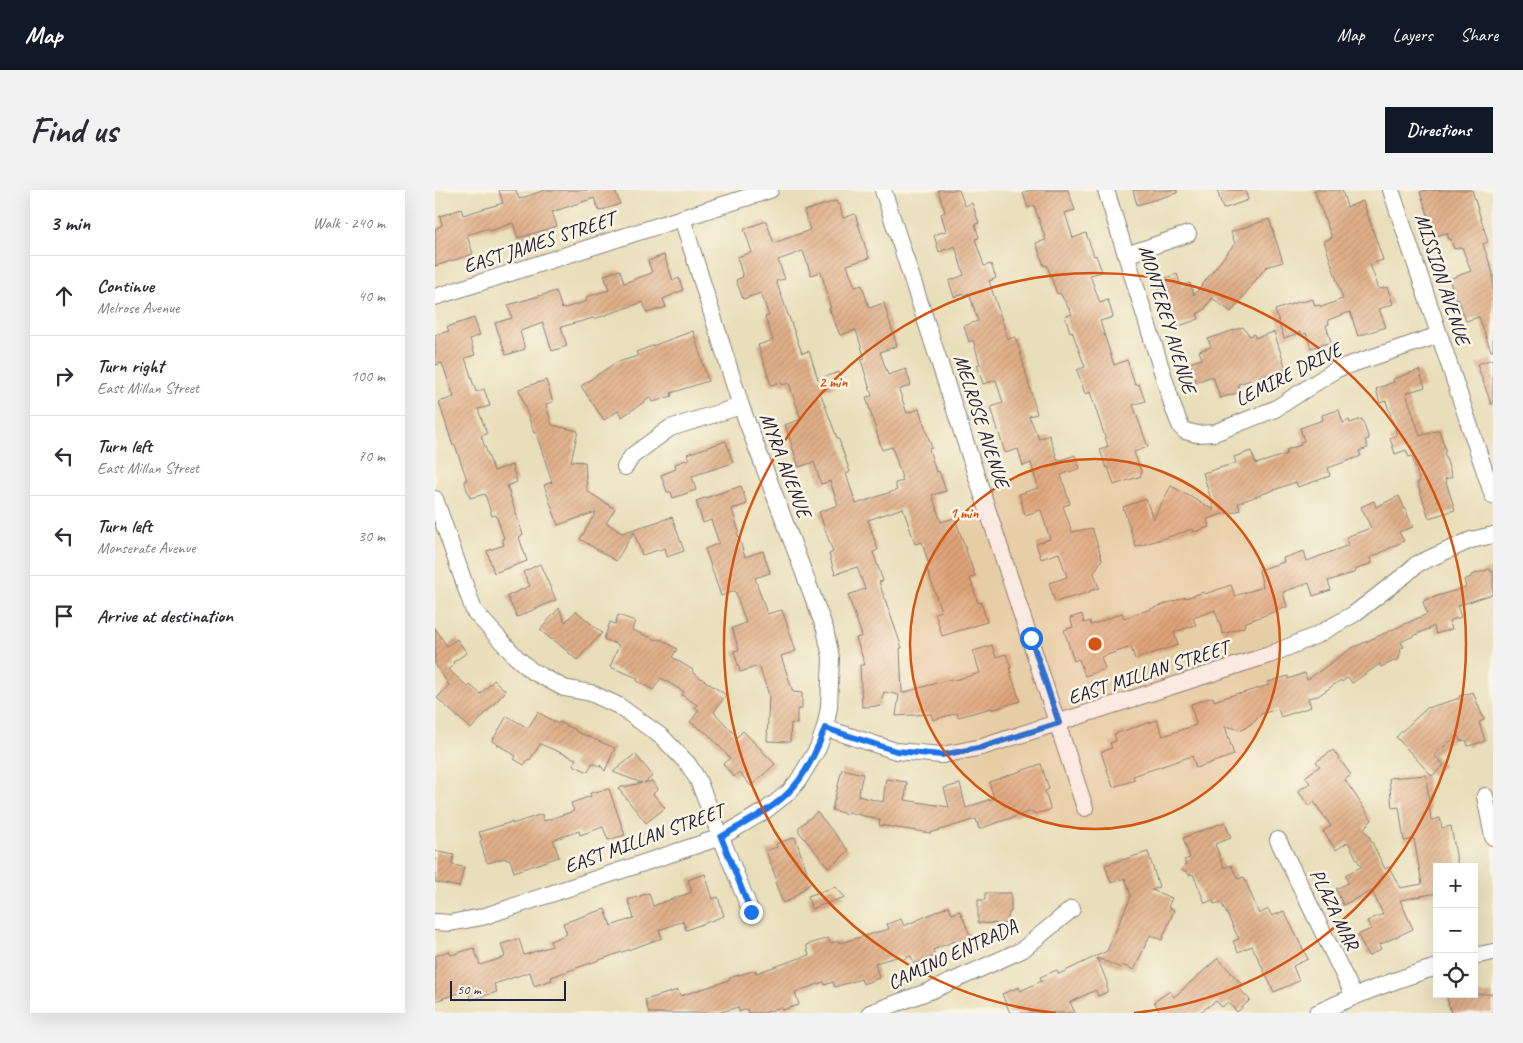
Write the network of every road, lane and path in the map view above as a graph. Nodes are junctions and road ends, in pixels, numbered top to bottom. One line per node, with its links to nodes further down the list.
1 (769, 190): 5 (street, EAST JAMES STREET)
2 (883, 190): 16 (street, MELROSE AVENUE)
3 (1106, 190): 7 (street, MONTEREY AVENUE)
4 (1391, 190): 9 (street, MISSION AVENUE)
5 (682, 218): 8 (street, EAST JAMES STREET); 10 (street, MYRA AVENUE)
6 (1188, 234): 7 (street)
7 (1126, 256): 11 (street, MONTEREY AVENUE)
8 (435, 297)
9 (1439, 334): 11 (street, LEMIRE DRIVE); 13 (street, MISSION AVENUE)
10 (741, 406): 12 (street); 17 (street, MYRA AVENUE)
11 (1214, 433)
12 (625, 467)
13 (1493, 496)
14 (435, 498): 20 (street)
15 (1493, 535): 16 (street, EAST MILLAN STREET)
16 (1059, 723): 17 (street, EAST MILLAN STREET); 19 (street, MELROSE AVENUE)
17 (825, 728): 20 (street, EAST MILLAN STREET)
18 (1485, 796): 21 (street)
19 (1085, 808)
20 (721, 837): 24 (street); 25 (street, EAST MILLAN STREET)
21 (1493, 837)
22 (1278, 840): 29 (street, PLAZA MAR)
23 (1072, 908): 30 (street, CAMINO ENTRADA)
24 (751, 912)
25 (435, 922)
26 (1493, 952): 27 (street)
27 (1478, 955)
28 (1433, 968): 29 (street)
29 (1354, 996): 31 (street)
30 (870, 1013)
31 (1317, 1013)

